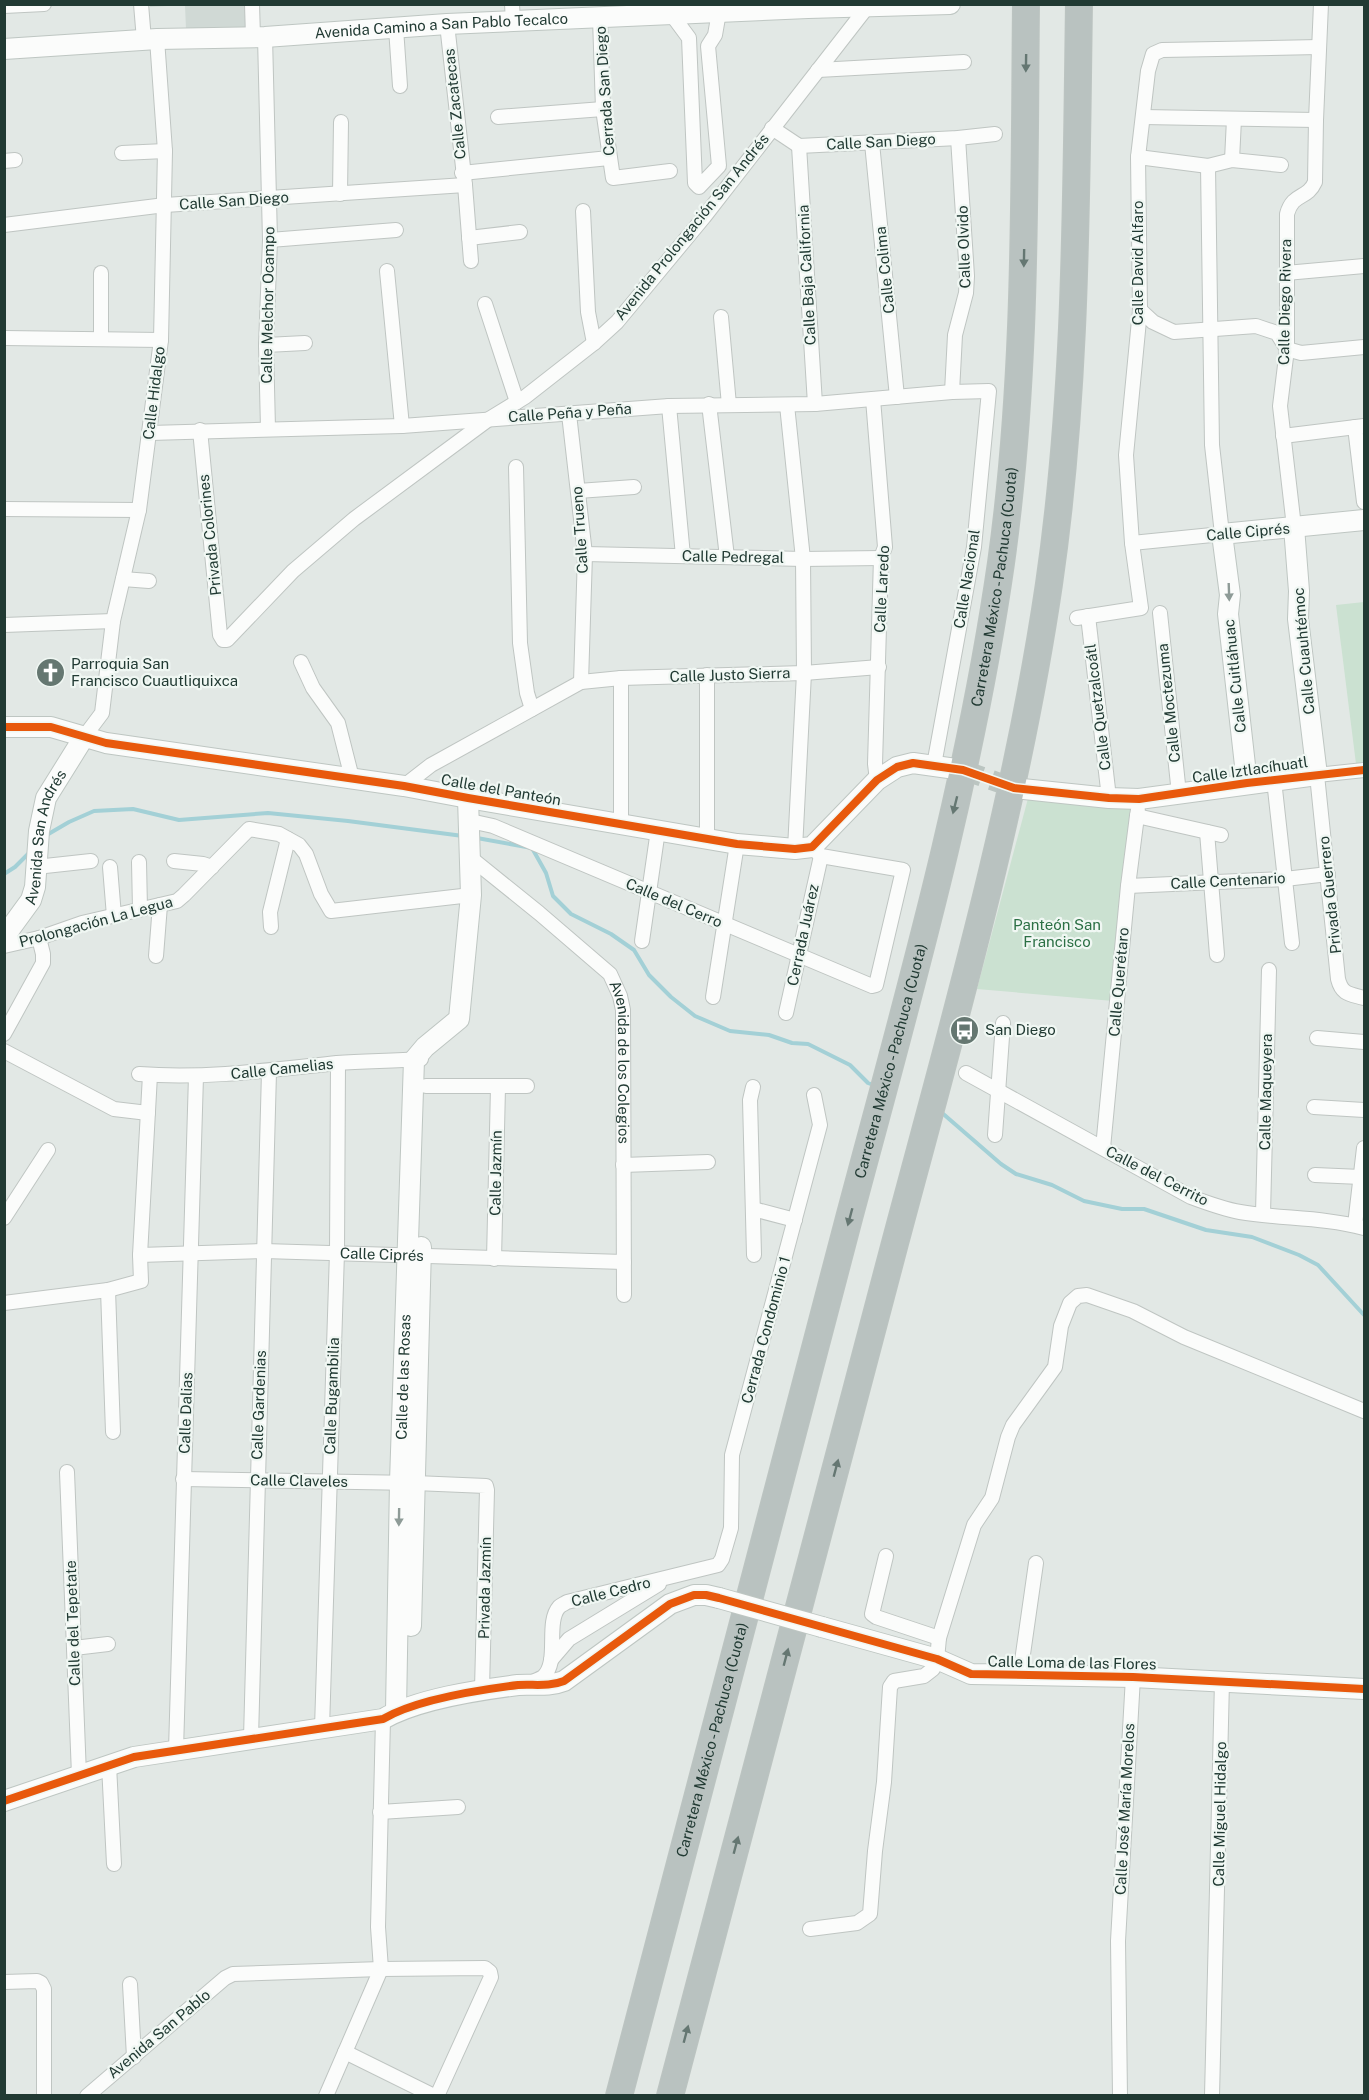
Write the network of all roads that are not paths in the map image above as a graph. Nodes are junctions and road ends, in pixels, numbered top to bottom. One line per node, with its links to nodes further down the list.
1 (44, 4): 8 (street)
2 (141, 4): 19 (street, Calle Hidalgo)
3 (252, 4): 17 (street, Calle Melchor Ocampo)
4 (950, 4): 10 (street, Avenida Camino a San Pablo Tecalco)
5 (1026, 4): 259 (highway, Carretera México - Pachuca (Cuota), one-way to 259)
6 (1079, 4): 260 (highway, one-way to 6)
7 (1321, 4): 21 (street)
8 (4, 6)
9 (808, 6): 10 (street, Avenida Camino a San Pablo Tecalco); 11 (street, Avenida Camino a San Pablo Tecalco)
10 (868, 6): 24 (street, Avenida Prolongación San Andrés)
11 (719, 12): 13 (street, Avenida Camino a San Pablo Tecalco); 20 (street)
12 (513, 13): 14 (street, Avenida Camino a San Pablo Tecalco); 15 (street, Avenida Camino a San Pablo Tecalco)
13 (672, 15): 14 (street, Avenida Camino a San Pablo Tecalco); 18 (street)
14 (600, 18): 26 (street, Cerrada San Diego)
15 (447, 24): 16 (street, Avenida Camino a San Pablo Tecalco); 45 (street, Calle Zacatecas)
16 (396, 28): 17 (street, Avenida Camino a San Pablo Tecalco); 25 (street)
17 (259, 37): 19 (street, Avenida Camino a San Pablo Tecalco); 47 (street, Calle Melchor Ocampo)
18 (688, 38): 20 (street); 20 (street)
19 (150, 40): 22 (street, Avenida Camino a San Pablo Tecalco); 37 (street, Calle Hidalgo)
20 (708, 46)
21 (1319, 47): 28 (street, Calle David Alfaro); 30 (street)
22 (4, 49)
23 (964, 62): 24 (street)
24 (818, 70): 32 (street, Avenida Prolongación San Andrés)
25 (400, 86)
26 (603, 109): 27 (street); 40 (street, Cerrada San Diego)
27 (498, 117)
28 (1143, 117): 29 (street); 39 (street, Calle David Alfaro)
29 (1234, 119): 30 (street); 41 (street)
30 (1316, 120): 59 (street, Calle Diego Rivera)
31 (341, 122): 46 (street)
32 (772, 128): 36 (street); 68 (street, Avenida Prolongación San Andrés)
33 (995, 134): 34 (street, Calle San Diego)
34 (958, 138): 35 (street, Calle San Diego); 73 (street, Calle Olvido)
35 (872, 143): 36 (street, Calle San Diego); 74 (street, Calle Colima)
36 (799, 146): 78 (street, Calle Baja California)
37 (165, 151): 38 (street); 48 (street, Calle Hidalgo)
38 (122, 153)
39 (1138, 157): 43 (street); 61 (street, Calle David Alfaro)
40 (609, 158): 44 (street, Cerrada San Diego); 45 (street, Calle San Diego)
41 (1232, 160): 42 (street); 43 (street)
42 (1281, 165)
43 (1208, 166): 63 (street)
44 (670, 171)
45 (464, 179): 46 (street, Calle San Diego); 53 (street, Calle Zacatecas)
46 (340, 194): 47 (street, Calle San Diego)
47 (269, 198): 48 (street, Calle San Diego); 54 (street, Calle Melchor Ocampo)
48 (165, 205): 50 (street, Calle San Diego); 66 (street, Calle Hidalgo)
49 (583, 211): 68 (street)
50 (4, 225)
51 (396, 230): 54 (street)
52 (520, 232): 53 (street)
53 (469, 238): 55 (street, Calle Zacatecas)
54 (270, 240): 69 (street, Calle Melchor Ocampo)
55 (471, 261)
56 (1365, 266): 59 (street)
57 (387, 271): 84 (street)
58 (101, 273): 65 (street)
59 (1286, 273): 71 (street, Calle Diego Rivera)
60 (485, 304): 76 (street)
61 (1140, 310): 63 (street); 99 (street, Calle David Alfaro)
62 (721, 317): 79 (street)
63 (1210, 328): 71 (street); 98 (street)
64 (4, 339): 65 (street)
65 (101, 339): 66 (street)
66 (161, 340): 88 (street, Calle Hidalgo)
67 (305, 343): 69 (street)
68 (594, 343): 76 (street, Avenida Prolongación San Andrés)
69 (266, 345): 86 (street, Calle Melchor Ocampo)
70 (1365, 346): 71 (street)
71 (1287, 349): 89 (street, Calle Diego Rivera)
72 (989, 391): 73 (street, Calle Peña y Peña); 121 (street, Calle Nacional)
73 (952, 392): 74 (street, Calle Peña y Peña)
74 (897, 397): 75 (street, Calle Peña y Peña)
75 (873, 399): 78 (street, Calle Peña y Peña); 103 (street, Calle Laredo)
76 (517, 402): 83 (street, Avenida Prolongación San Andrés)
77 (709, 404): 79 (street, Calle Peña y Peña); 81 (street, Calle Peña y Peña); 102 (street)
78 (815, 404): 80 (street, Calle Peña y Peña)
79 (729, 405): 80 (street, Calle Peña y Peña)
80 (788, 405): 104 (street, Cerrada Juárez)
81 (669, 406): 82 (street, Calle Peña y Peña); 101 (street)
82 (569, 414): 83 (street, Calle Peña y Peña); 92 (street, Calle Trueno)
83 (489, 419): 84 (street, Calle Peña y Peña); 111 (street, Avenida Prolongación San Andrés)
84 (402, 426): 86 (street, Calle Peña y Peña)
85 (1360, 426): 89 (street); 93 (street)
86 (268, 429): 87 (street, Calle Peña y Peña)
87 (200, 430): 88 (street, Calle Peña y Peña); 111 (street, Privada Colorines)
88 (150, 433): 95 (street, Calle Hidalgo)
89 (1283, 436): 97 (street)
90 (516, 466): 118 (street)
91 (634, 487): 92 (street)
92 (578, 491): 100 (street, Calle Trueno)
93 (1365, 502)
94 (4, 510): 95 (street)
95 (139, 510): 105 (street, Calle Hidalgo)
96 (1365, 520): 97 (street, Calle Ciprés)
97 (1294, 527): 98 (street, Calle Ciprés); 124 (street, Calle Cuauhtémoc)
98 (1222, 534): 99 (street, Calle Ciprés); 128 (street, Calle Cuitláhuac, one-way to 128)
99 (1132, 543): 108 (street, Calle David Alfaro)
100 (585, 554): 101 (street, Calle Pedregal); 117 (street, Calle Trueno)
101 (683, 556): 102 (street, Calle Pedregal)
102 (727, 557): 104 (street, Calle Pedregal)
103 (881, 558): 104 (street, Calle Pedregal); 113 (street, Calle Laredo)
104 (803, 559): 114 (street, Cerrada Juárez)
105 (123, 579): 106 (street); 109 (street, Calle Hidalgo)
106 (149, 581)
107 (1160, 613): 131 (street, Calle Moctezuma)
108 (1082, 617): 133 (street, Calle Quetzalcoátl)
109 (113, 621): 110 (street); 120 (street, Calle Hidalgo)
110 (4, 625)
111 (223, 640)
112 (301, 662): 125 (street)
113 (879, 667): 114 (street, Calle Justo Sierra); 126 (street, Calle Laredo)
114 (804, 673): 115 (street, Calle Justo Sierra); 143 (street, Cerrada Juárez)
115 (707, 675): 116 (street, Calle Justo Sierra); 140 (street)
116 (621, 678): 117 (street, Calle Justo Sierra); 135 (street)
117 (581, 682): 118 (street)
118 (532, 709): 129 (street)
119 (4, 727): 120 (street, Calle del Panteón)
120 (84, 737): 125 (street, Calle del Panteón); 144 (street, Avenida San Andrés)
121 (934, 765): 122 (street); 126 (street)
122 (963, 770)
123 (1365, 770): 124 (street, Calle Iztlacíhuatl)
124 (1317, 775): 127 (street, Calle Iztlacíhuatl); 150 (street, Privada Guerrero)
125 (352, 778): 129 (street, Calle del Panteón)
126 (877, 780): 143 (street)
127 (1274, 780): 128 (street, Calle Iztlacíhuatl); 151 (street)
128 (1247, 783): 131 (street, Calle Iztlacíhuatl)
129 (404, 786): 132 (street, Calle del Panteón)
130 (1014, 788): 133 (street, Calle Iztlacíhuatl)
131 (1179, 794): 134 (street, Calle Iztlacíhuatl)
132 (468, 798): 135 (street, Calle del Panteón); 139 (street)
133 (1109, 798): 134 (street, Calle Iztlacíhuatl)
134 (1138, 807): 137 (street); 153 (street, Calle Querétaro)
135 (621, 824): 136 (street, Calle del Panteón)
136 (658, 830): 140 (street, Calle del Panteón); 154 (street)
137 (1206, 832): 138 (street); 152 (street)
138 (1221, 835)
139 (471, 838): 154 (street, Calle del Cerro); 155 (street); 197 (street, Avenida de los Colegios)
140 (707, 838): 142 (street, Calle del Panteón)
141 (288, 839): 149 (street, Prolongación La Legua); 155 (street, Prolongación La Legua); 160 (street)
142 (737, 844): 143 (street, Calle del Panteón); 159 (street)
143 (809, 850): 166 (street, Cerrada Juárez); 166 (street, Calle del Cerro)
144 (36, 861): 145 (street); 161 (street, Avenida San Andrés)
145 (91, 861)
146 (174, 861): 149 (street)
147 (139, 862): 157 (street)
148 (110, 867): 158 (street)
149 (212, 867): 156 (street, Prolongación La Legua)
150 (1328, 874): 151 (street, Calle Centenario); 171 (street, Privada Guerrero)
151 (1285, 879): 152 (street, Calle Centenario); 164 (street)
152 (1210, 882): 153 (street, Calle Centenario); 167 (street)
153 (1128, 886): 193 (street, Calle Querétaro)
154 (649, 892): 159 (street, Calle del Cerro); 163 (street)
155 (471, 895): 178 (street)
156 (160, 905): 157 (street, Prolongación La Legua); 168 (street)
157 (140, 909): 158 (street, Prolongación La Legua)
158 (114, 916): 162 (street, Prolongación La Legua)
159 (725, 925): 166 (street, Calle del Cerro); 170 (street)
160 (271, 927)
161 (4, 937)
162 (39, 938): 165 (street, Prolongación La Legua); 174 (street)
163 (642, 941)
164 (1292, 943)
165 (4, 946)
166 (799, 955): 172 (street, Cerrada Juárez)
167 (1217, 955)
168 (156, 956)
169 (1269, 970): 201 (street, Calle Maqueyera)
170 (713, 997)
171 (1365, 998)
172 (786, 1013)
173 (1003, 1023): 187 (street)
174 (4, 1034)
175 (1317, 1038): 176 (street)
176 (1365, 1042)
177 (4, 1051): 191 (street)
178 (426, 1051): 179 (street, Calle Camelias); 183 (street, Calle de las Rosas); 209 (street, Calle de las Rosas)
179 (338, 1063): 180 (street, Calle Camelias); 206 (street, Calle Bugambilia)
180 (269, 1072): 182 (street, Calle Camelias); 205 (street, Calle Gardenias)
181 (966, 1073): 187 (street, Calle del Cerrito)
182 (196, 1076): 191 (street, Calle Camelias); 207 (street, Calle Dalias)
183 (426, 1086): 185 (street); 209 (street, Calle de las Rosas)
184 (527, 1086): 185 (street)
185 (498, 1087): 211 (street, Calle Jazmín)
186 (753, 1087): 200 (street)
187 (998, 1089): 192 (street); 193 (street, Calle del Cerrito)
188 (814, 1095): 203 (street, Cerrada Condominio 1)
189 (1314, 1107): 190 (street)
190 (1365, 1110)
191 (148, 1113): 208 (street)
192 (995, 1135)
193 (1103, 1148): 201 (street, Calle del Cerrito)
194 (1365, 1148): 199 (street)
195 (48, 1150): 202 (street)
196 (708, 1162): 197 (street)
197 (623, 1165): 212 (street, Avenida de los Colegios)
198 (1315, 1175): 199 (street)
199 (1361, 1177): 204 (street)
200 (753, 1209): 203 (street); 210 (street)
201 (1263, 1214): 204 (street, Calle del Cerrito)
202 (4, 1218)
203 (795, 1220): 226 (street, Cerrada Condominio 1)
204 (1360, 1227)
205 (264, 1251): 206 (street, Calle Ciprés); 207 (street, Calle Ciprés); 220 (street, Calle Gardenias)
206 (337, 1252): 209 (street, Calle Ciprés); 221 (street, Calle Bugambilia)
207 (191, 1253): 208 (street, Calle Ciprés); 219 (street, Calle Dalias)
208 (140, 1255): 213 (street)
209 (414, 1255): 211 (street, Calle Ciprés); 222 (street, Calle de las Rosas)
210 (754, 1255)
211 (494, 1259): 212 (street, Calle Ciprés)
212 (624, 1262): 214 (street, Avenida de los Colegios)
213 (108, 1290): 215 (street); 217 (street)
214 (624, 1295)
215 (4, 1303)
216 (1365, 1411): 228 (street)
217 (113, 1432)
218 (67, 1472): 230 (street, Calle del Tepetate)
219 (183, 1479): 220 (street, Calle Claveles); 242 (street, Calle Dalias)
220 (257, 1481): 221 (street, Calle Claveles); 241 (street, Calle Gardenias)
221 (329, 1482): 222 (street, Calle Claveles); 240 (street, Calle Bugambilia)
222 (407, 1482): 223 (street, Calle Claveles); 239 (street, Calle de las Rosas)
223 (486, 1486): 237 (street, Privada Jazmín)
224 (886, 1556): 228 (street)
225 (1036, 1563): 233 (street)
226 (718, 1565): 227 (street, Calle Cedro)
227 (671, 1576): 232 (street); 232 (street, Calle Cedro)
228 (939, 1638): 231 (street)
229 (108, 1644): 230 (street)
230 (74, 1648): 244 (street, Calle del Tepetate)
231 (937, 1659): 233 (street, Calle Loma de las Flores); 236 (street, Calle Loma de las Flores, bridge); 249 (street)
232 (551, 1660): 236 (street)
233 (1020, 1675): 234 (street, Calle Loma de las Flores)
234 (1133, 1677): 235 (street, Calle Loma de las Flores); 261 (street, Calle José María Morelos)
235 (1222, 1681): 238 (street, Calle Loma de las Flores); 262 (street, Calle Miguel Hidalgo)
236 (525, 1685): 237 (street, Calle Loma de las Flores)
237 (482, 1689): 239 (street, Calle Loma de las Flores)
238 (1365, 1689)
239 (396, 1712): 240 (street, Calle Loma de las Flores); 247 (street)
240 (322, 1728): 241 (street, Calle Loma de las Flores)
241 (250, 1738): 242 (street, Calle Loma de las Flores)
242 (176, 1750): 243 (street, Calle Loma de las Flores)
243 (109, 1765): 244 (street, Calle Loma de las Flores); 248 (street)
244 (79, 1775): 245 (street, Calle Loma de las Flores)
245 (4, 1801)
246 (458, 1808): 247 (street)
247 (380, 1812): 250 (street)
248 (114, 1864)
249 (810, 1929)
250 (381, 1969): 253 (street); 254 (street, Avenida San Pablo); 258 (street)
251 (4, 1982): 255 (street)
252 (130, 1984): 254 (street)
253 (345, 2052): 257 (street); 258 (street)
254 (134, 2057): 256 (street, Avenida San Pablo)
255 (44, 2096)
256 (87, 2096)
257 (326, 2096)
258 (435, 2096)
259 (619, 2096)
260 (670, 2096)
261 (1120, 2096)
262 (1212, 2096)

